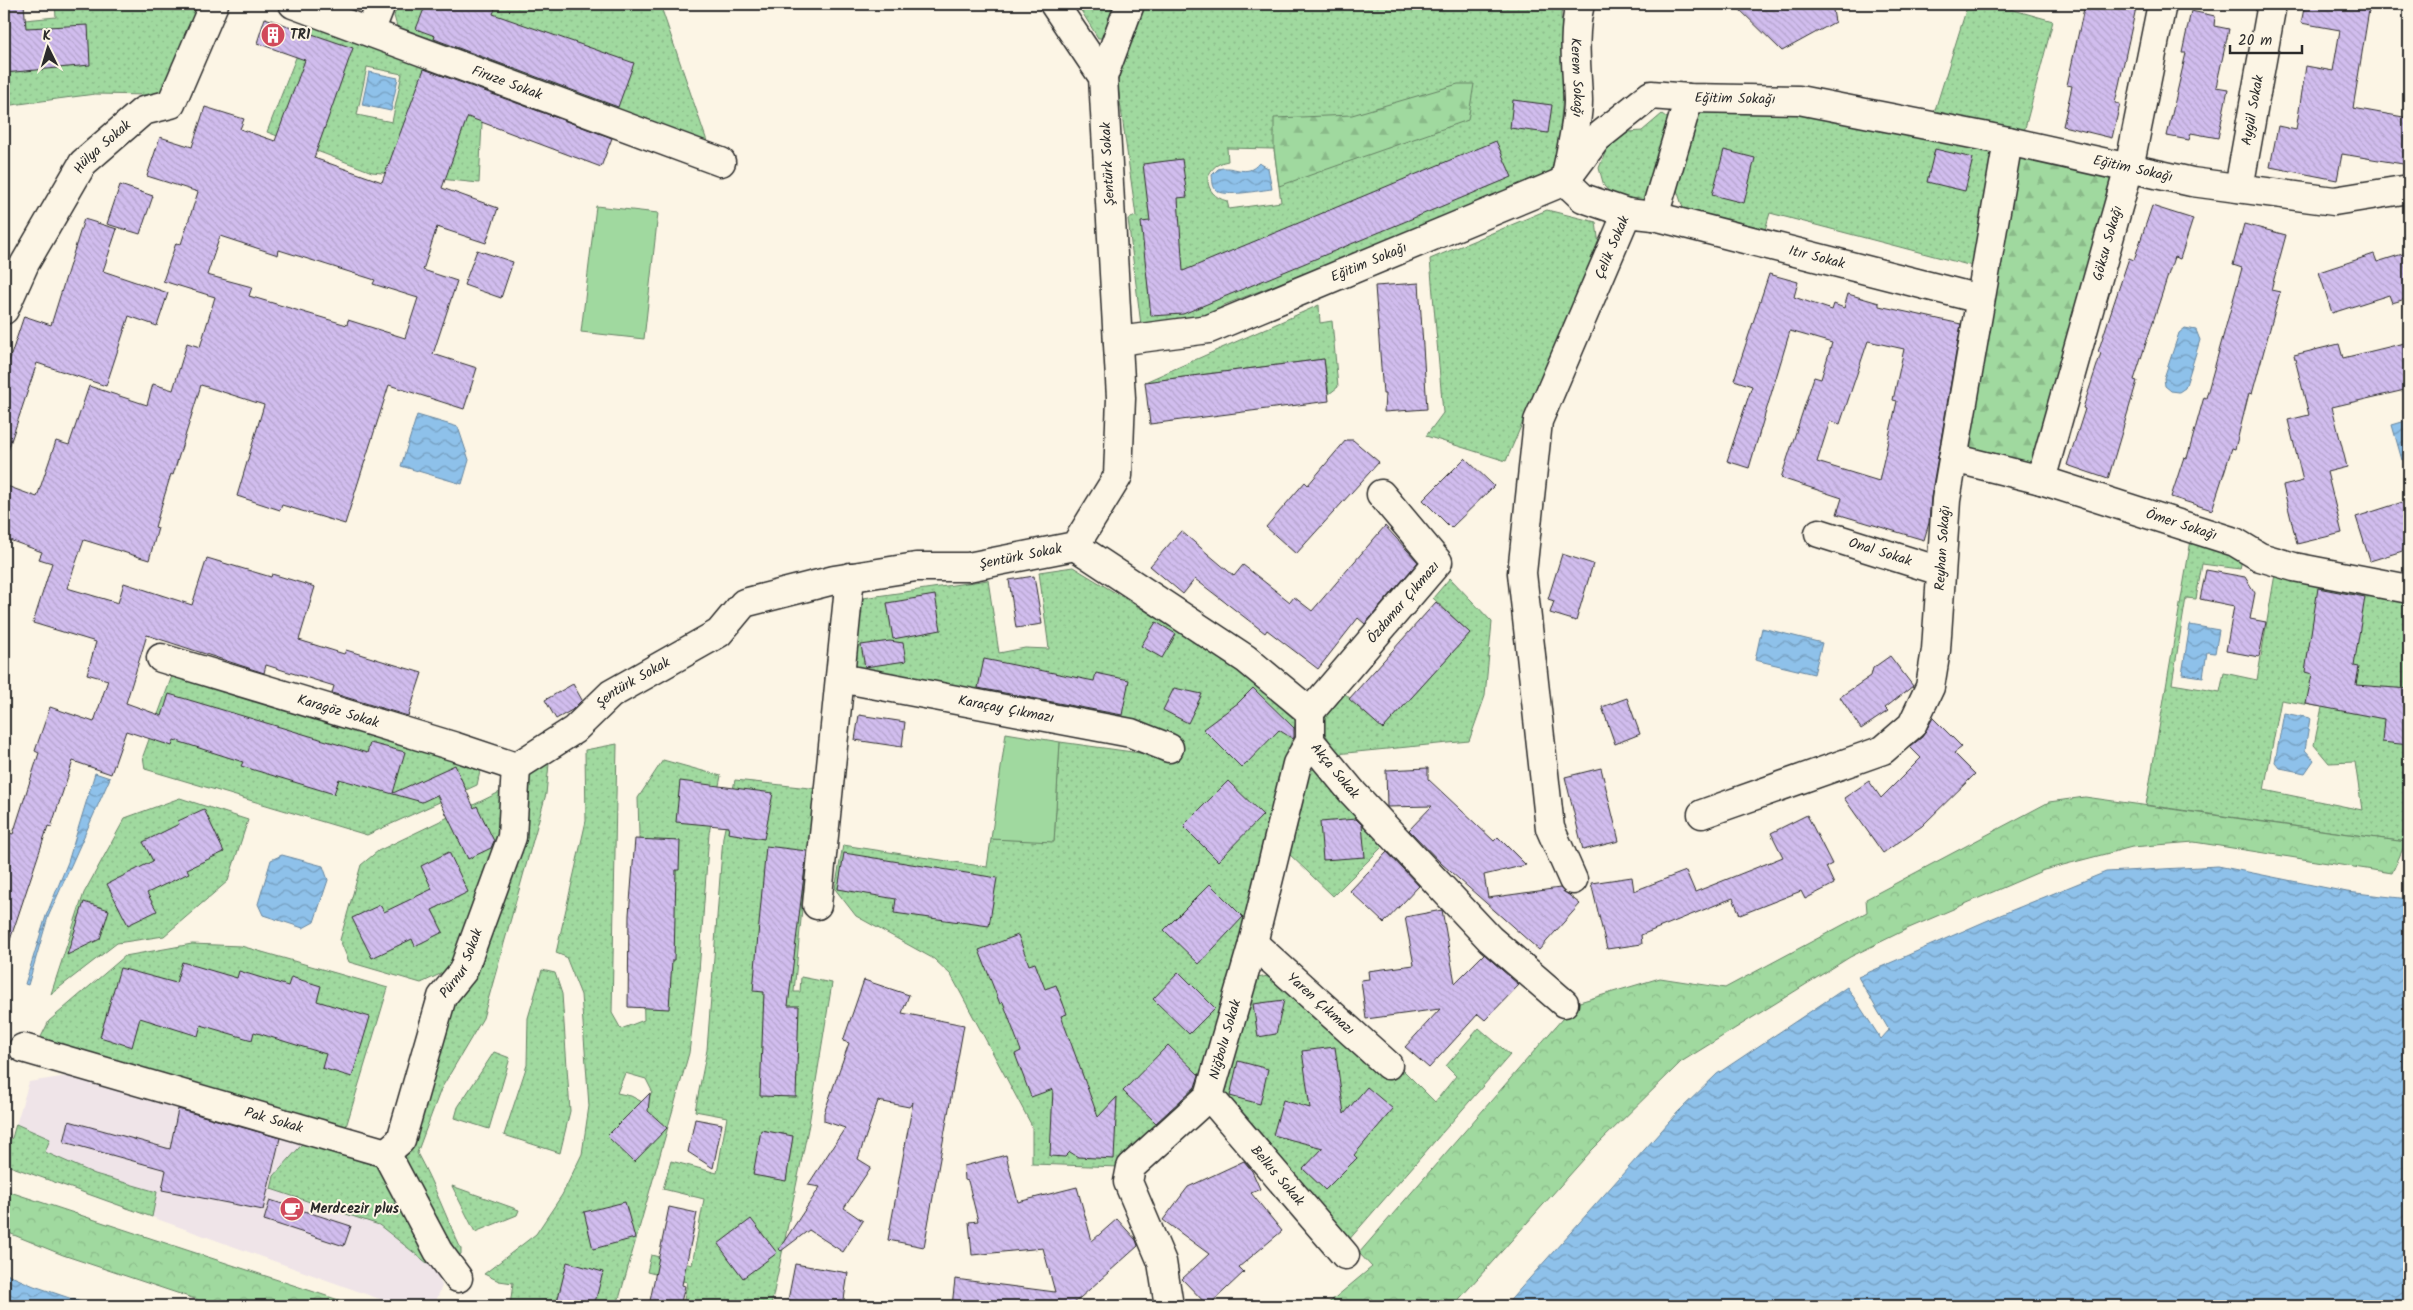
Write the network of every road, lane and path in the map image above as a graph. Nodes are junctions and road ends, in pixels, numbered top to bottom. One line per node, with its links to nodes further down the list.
1 (214, 4): 21 (street, Hülya Sokak)
2 (293, 4): 9 (street, Firuze Sokak)
3 (381, 4): 9 (street)
4 (1054, 4): 10 (street)
5 (1130, 4): 10 (street)
6 (1580, 4): 15 (street, Kerem Sokağı)
7 (2162, 4): 14 (street, Göksu Sokağı)
8 (2272, 4): 16 (street, Aygül Sokak)
9 (370, 32): 13 (street, Firuze Sokak)
10 (1103, 77): 22 (street, Şentürk Sokak)
11 (1689, 98): 12 (street, Eğitim Sokağı); 15 (street, Eğitim Sokağı); 19 (street, Çelik Sokak)
12 (2008, 140): 14 (street, Eğitim Sokağı); 20 (street, Reyhan Sokağı)
13 (720, 162)
14 (2129, 168): 16 (street, Eğitim Sokağı); 24 (street, Göksu Sokağı)
15 (1565, 181): 18 (street); 22 (street, Eğitim Sokağı)
16 (2239, 188): 17 (street, Eğitim Sokağı)
17 (2409, 189)
18 (1626, 213): 19 (street, Çelik Sokak); 38 (street, Çelik Sokak)
19 (1654, 216): 20 (street, Itır Sokak)
20 (1980, 299): 23 (street, Reyhan Sokağı)
21 (4, 310)
22 (1118, 341): 27 (street, Şentürk Sokak)
23 (1953, 458): 24 (street, Ömer Sokağı); 28 (street, Reyhan Sokağı)
24 (2041, 480): 30 (street, Ömer Sokağı)
25 (1381, 494): 33 (street, Özdamar Çıkmazı)
26 (1819, 533): 28 (street, Onal Sokak)
27 (1075, 546): 29 (street, Şentürk Sokak); 33 (street)
28 (1940, 571): 37 (street, Reyhan Sokağı)
29 (850, 577): 32 (street); 36 (street, Şentürk Sokak)
30 (2409, 589)
31 (160, 658): 36 (street, Karagöz Sokak)
32 (840, 678): 35 (street, Karaçay Çıkmazı); 39 (street)
33 (1310, 712): 34 (street, Akça Sokak)
34 (1310, 741): 40 (street, Niğbolu Sokak); 41 (street, Akça Sokak)
35 (1169, 748)
36 (516, 767): 45 (street, Pürnur Sokak)
37 (1702, 814)
38 (1573, 880)
39 (817, 905)
40 (1253, 943): 43 (street, Yaren Çıkmazı); 44 (street, Niğbolu Sokak)
41 (1564, 1004)
42 (23, 1048): 45 (street, Pak Sokak)
43 (1388, 1065)
44 (1209, 1096): 46 (street, Belkıs Sokak); 48 (street, Niğbolu Sokak)
45 (386, 1153): 47 (street)
46 (1345, 1255)
47 (458, 1278)
48 (1169, 1306)

